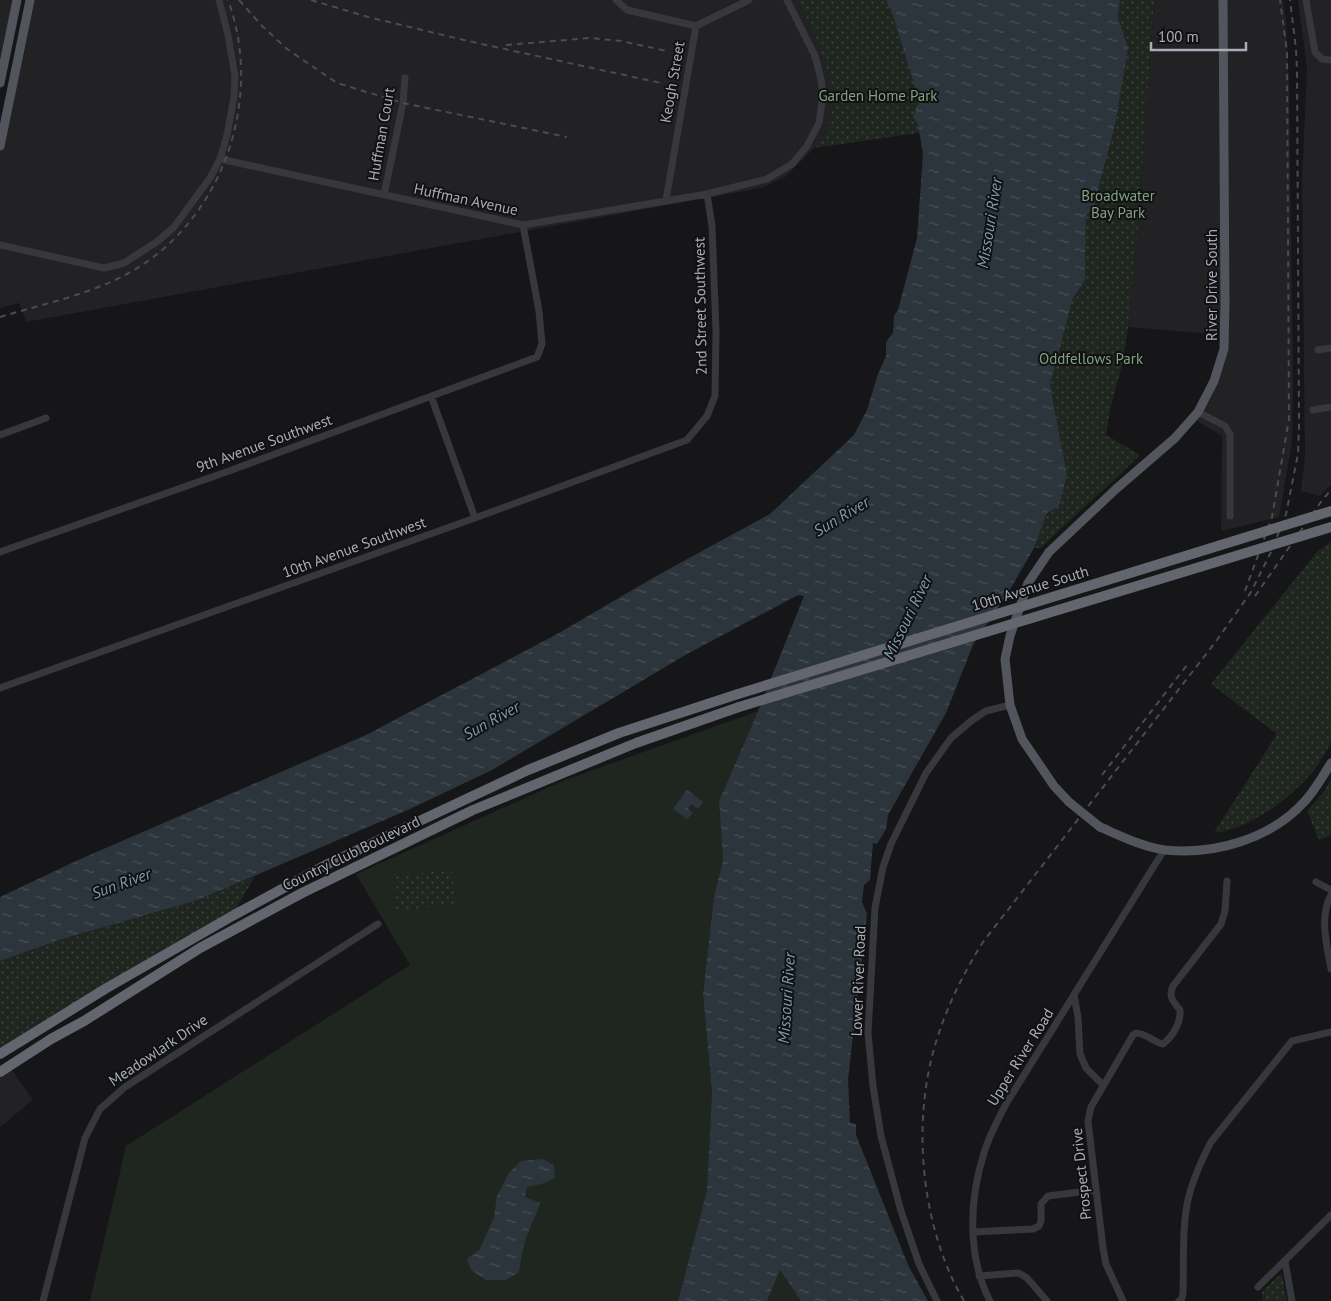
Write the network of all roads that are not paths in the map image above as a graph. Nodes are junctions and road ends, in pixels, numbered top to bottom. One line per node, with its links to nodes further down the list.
1 (17, 0): 12 (main road)
2 (30, 0): 13 (main road)
3 (219, 0): 14 (street)
4 (616, 0): 9 (street)
5 (749, 0): 9 (street, Keogh Street)
6 (787, 0): 15 (street, Huffman Avenue)
7 (1223, 0): 25 (main road, River Drive South)
8 (1306, 0): 10 (street)
9 (696, 26): 17 (street, Keogh Street)
10 (1331, 60)
11 (405, 78): 16 (street, Huffman Court)
12 (0, 83)
13 (0, 146)
14 (220, 159): 16 (street, Huffman Avenue); 19 (street)
15 (708, 194): 17 (street, Huffman Avenue); 26 (street, 2nd Street Southwest)
16 (384, 195): 18 (street, Huffman Avenue)
17 (666, 200): 18 (street, Huffman Avenue)
18 (523, 225): 22 (street, 9th Avenue Southwest)
19 (0, 245)
20 (1331, 348): 21 (street)
21 (1318, 350)
22 (431, 396): 31 (street); 33 (street, 9th Avenue Southwest)
23 (1331, 407): 24 (street)
24 (1313, 410)
25 (1198, 412): 30 (street); 36 (main road, River Drive South)
26 (707, 416): 31 (street, 10th Avenue Southwest)
27 (46, 418): 28 (street)
28 (0, 435)
29 (1331, 510): 35 (highway, 10th Avenue South, bridge)
30 (1230, 516)
31 (475, 518): 34 (street, 10th Avenue Southwest)
32 (1331, 527): 37 (highway, 10th Avenue South, bridge)
33 (0, 552)
34 (0, 688)
35 (738, 694): 49 (highway, Country Club Boulevard)
36 (1010, 705): 39 (main road, River Drive South, bridge); 59 (street, Lower River Road)
37 (739, 707): 50 (highway, Country Club Boulevard)
38 (1331, 764): 39 (main road, River Drive South)
39 (1164, 850): 47 (street, Upper River Road)
40 (1227, 881): 51 (street, Prospect Drive)
41 (1316, 882): 42 (street)
42 (1331, 890)
43 (1331, 895): 45 (street)
44 (378, 924): 58 (street, Meadowlark Drive)
45 (1329, 950): 46 (street)
46 (1331, 969)
47 (1074, 995): 51 (street); 54 (street, Upper River Road)
48 (1331, 1032): 63 (street)
49 (0, 1054)
50 (0, 1072)
51 (1103, 1085): 52 (street, Prospect Drive)
52 (1096, 1190): 54 (street); 62 (street, Prospect Drive)
53 (1331, 1215): 55 (street)
54 (973, 1232): 56 (street, Upper River Road)
55 (1285, 1261): 57 (street); 64 (street)
56 (980, 1276): 60 (street, Upper River Road); 61 (street)
57 (1258, 1287)
58 (43, 1301)
59 (937, 1301)
60 (990, 1301)
61 (1047, 1301)
62 (1123, 1301)
63 (1179, 1301)
64 (1292, 1301)

